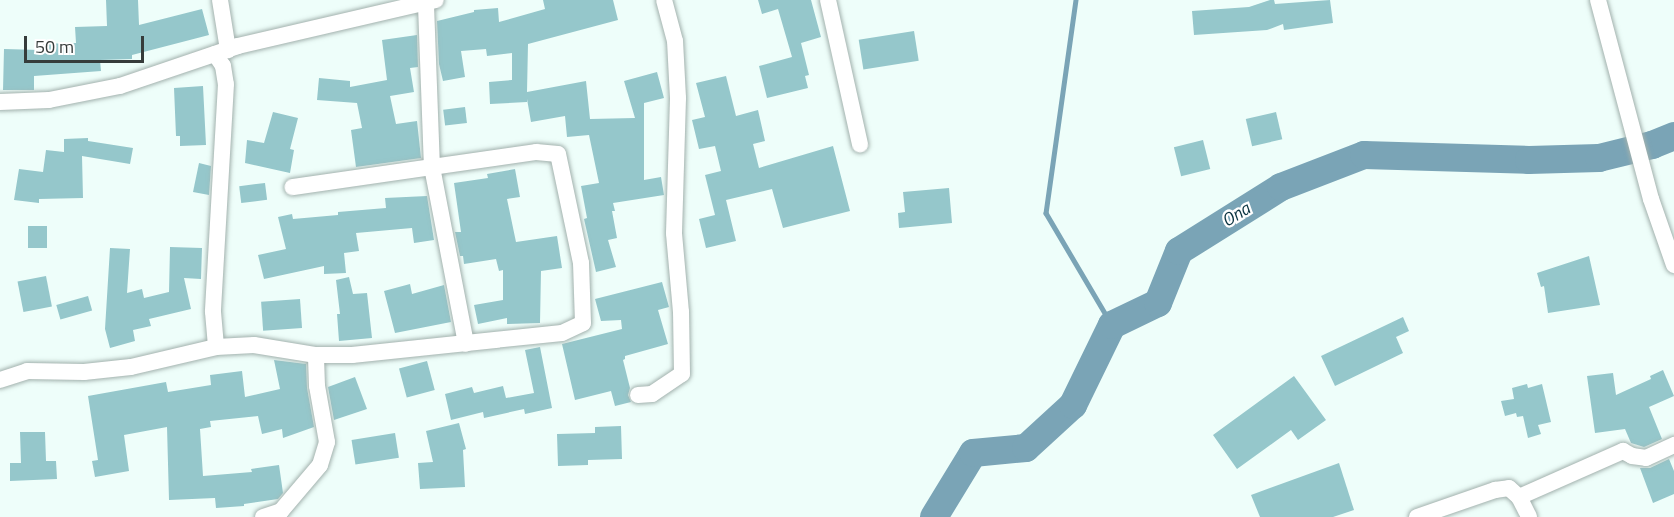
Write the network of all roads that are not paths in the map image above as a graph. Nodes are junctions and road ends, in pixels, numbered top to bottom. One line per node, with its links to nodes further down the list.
1 (220, 0): 7 (street)
2 (664, 0): 17 (street)
3 (828, 0): 9 (street)
4 (1598, 0): 12 (street)
5 (431, 2): 6 (street); 10 (street)
6 (375, 8): 7 (street)
7 (221, 52): 8 (street); 14 (street)
8 (0, 102)
9 (860, 144)
10 (432, 167): 11 (street); 13 (street); 13 (street)
11 (292, 187)
12 (1674, 265)
13 (466, 344): 15 (street)
14 (216, 347): 15 (street); 16 (street)
15 (316, 355): 20 (street)
16 (0, 380)
17 (638, 394)
18 (1674, 445): 19 (street)
19 (1519, 497): 21 (street); 22 (street)
20 (263, 517)
21 (1417, 517)
22 (1529, 517)

